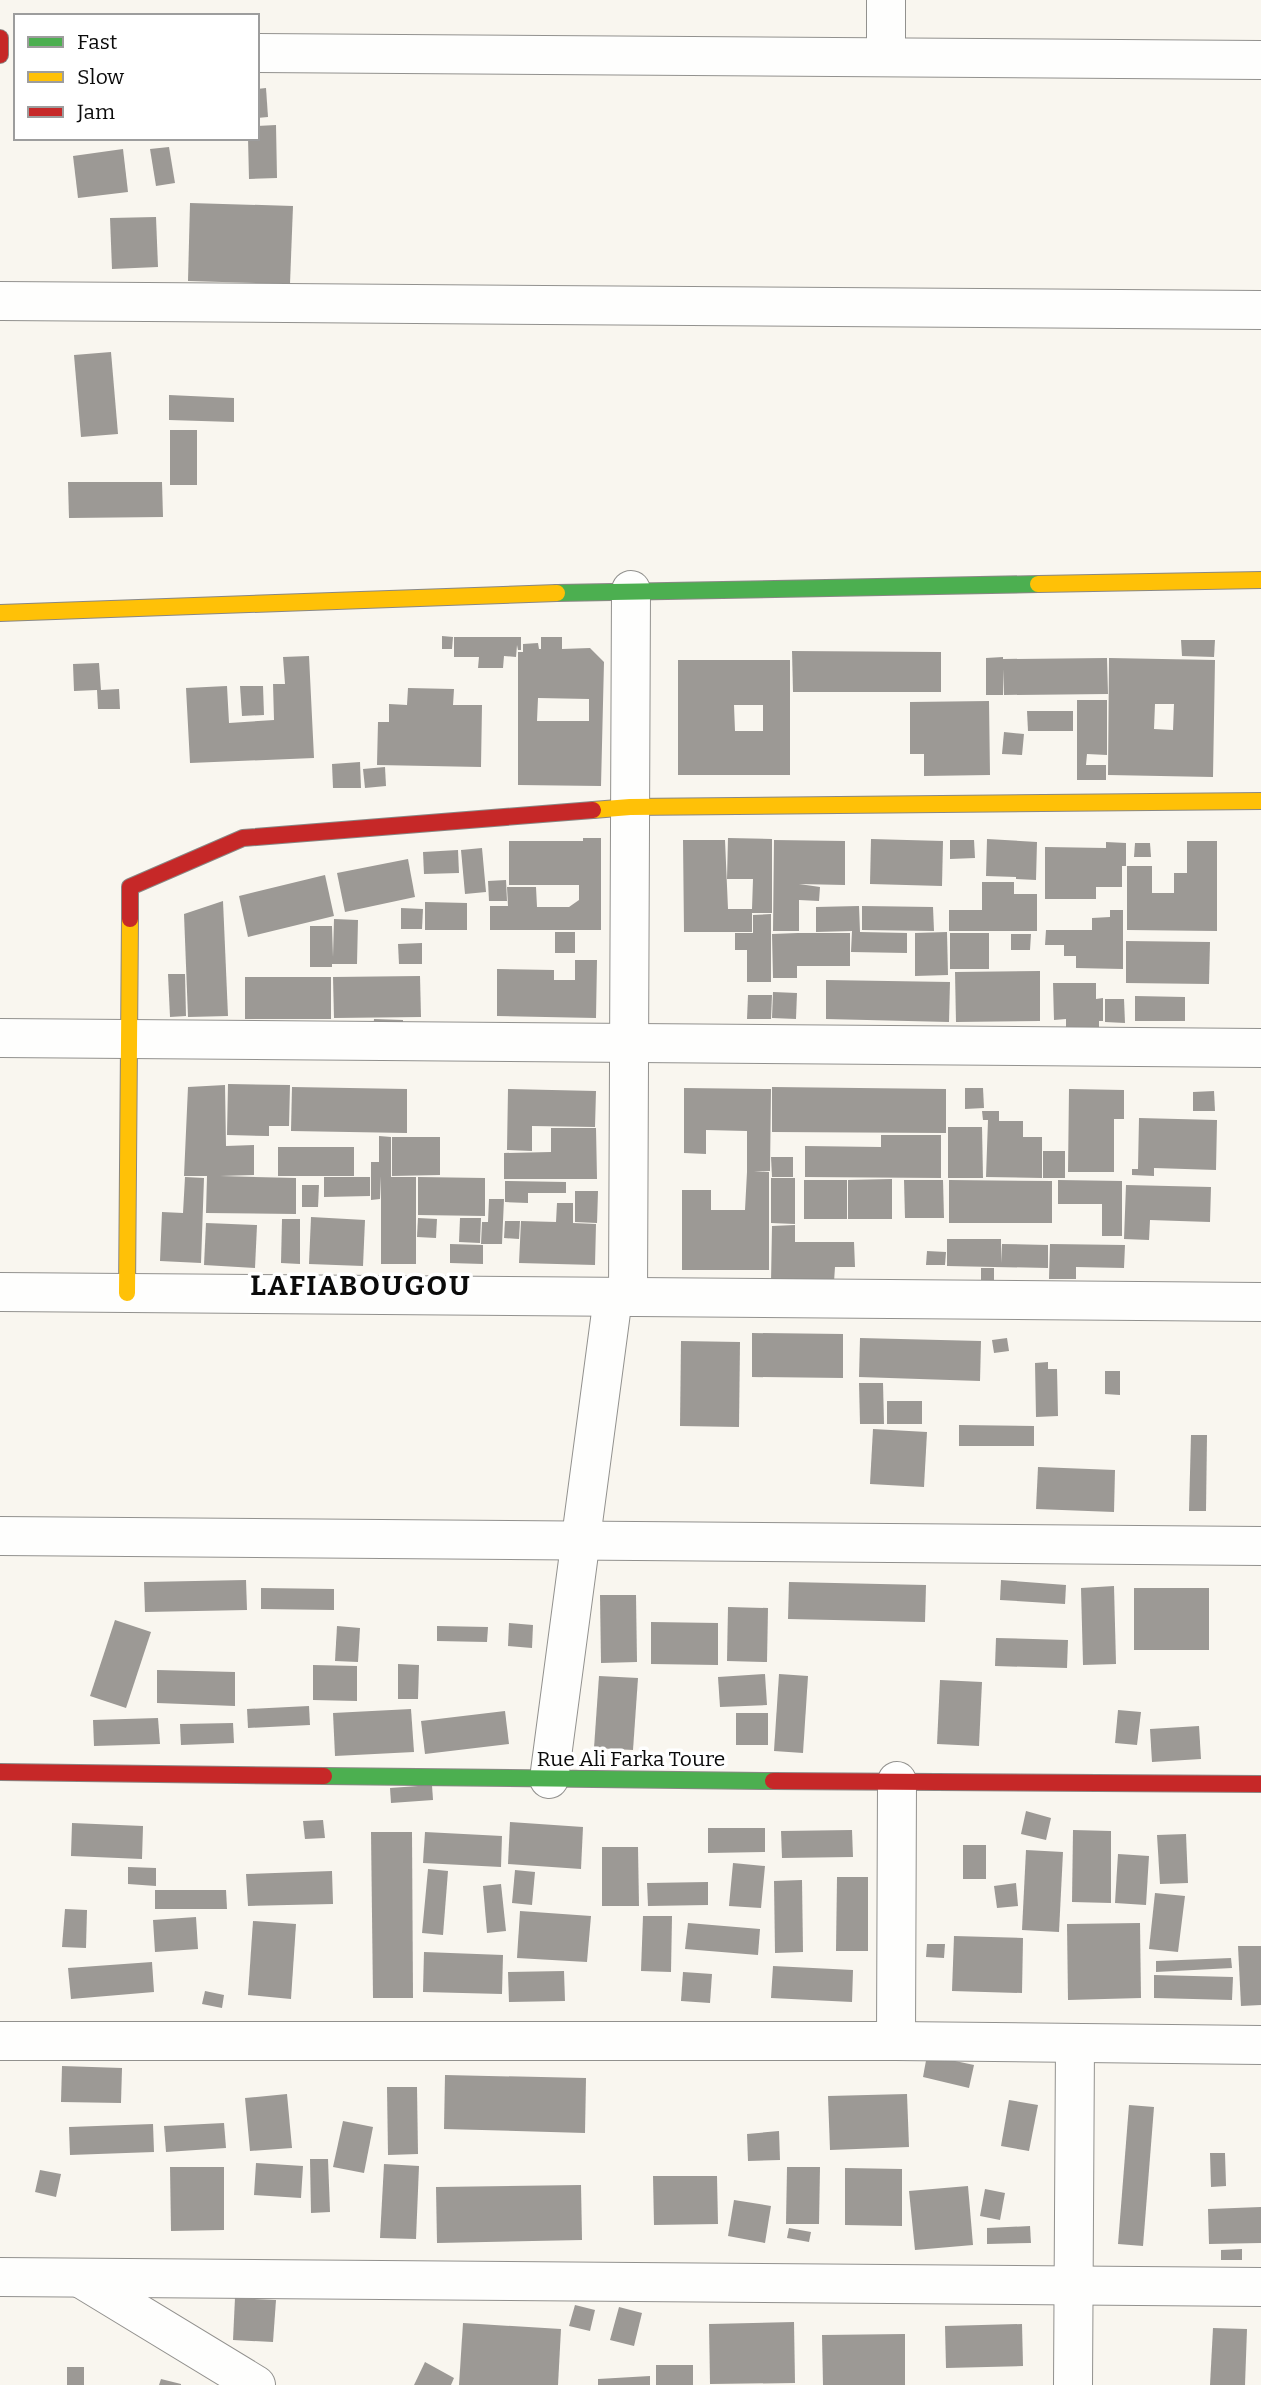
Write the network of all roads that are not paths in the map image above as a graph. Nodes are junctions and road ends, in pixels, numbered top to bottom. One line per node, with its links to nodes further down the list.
1 (886, 0): 5 (street)
2 (0, 38): 3 (street)
3 (0, 53)
4 (259, 53): 5 (street)
5 (886, 57): 6 (street)
6 (1261, 60)
7 (0, 301): 8 (street)
8 (1261, 310)
9 (1261, 580): 10 (street)
10 (631, 590): 11 (street); 13 (street)
11 (0, 613)
12 (1261, 801): 13 (street)
13 (630, 807): 15 (street); 16 (street)
14 (0, 1038): 15 (street)
15 (130, 1039): 16 (street); 19 (street)
16 (629, 1043): 17 (street); 20 (street)
17 (1261, 1048)
18 (0, 1292): 19 (street)
19 (127, 1293): 20 (street)
20 (621, 1297): 21 (street); 23 (street)
21 (1261, 1302)
22 (0, 1536): 23 (street)
23 (580, 1541): 24 (street); 26 (street)
24 (1261, 1546)
25 (0, 1772): 26 (street, Rue Ali Farka Toure)
26 (549, 1779): 27 (street, Rue Ali Farka Toure)
27 (897, 1781): 28 (street, Rue Ali Farka Toure); 30 (street)
28 (1261, 1784)
29 (0, 2041): 30 (street)
30 (896, 2041): 31 (street)
31 (1075, 2043): 32 (street); 35 (street)
32 (1261, 2045)
33 (0, 2277): 34 (street)
34 (80, 2278): 35 (street); 37 (street)
35 (1074, 2285): 36 (street); 38 (street)
36 (1261, 2287)
37 (256, 2385)
38 (1073, 2385)

